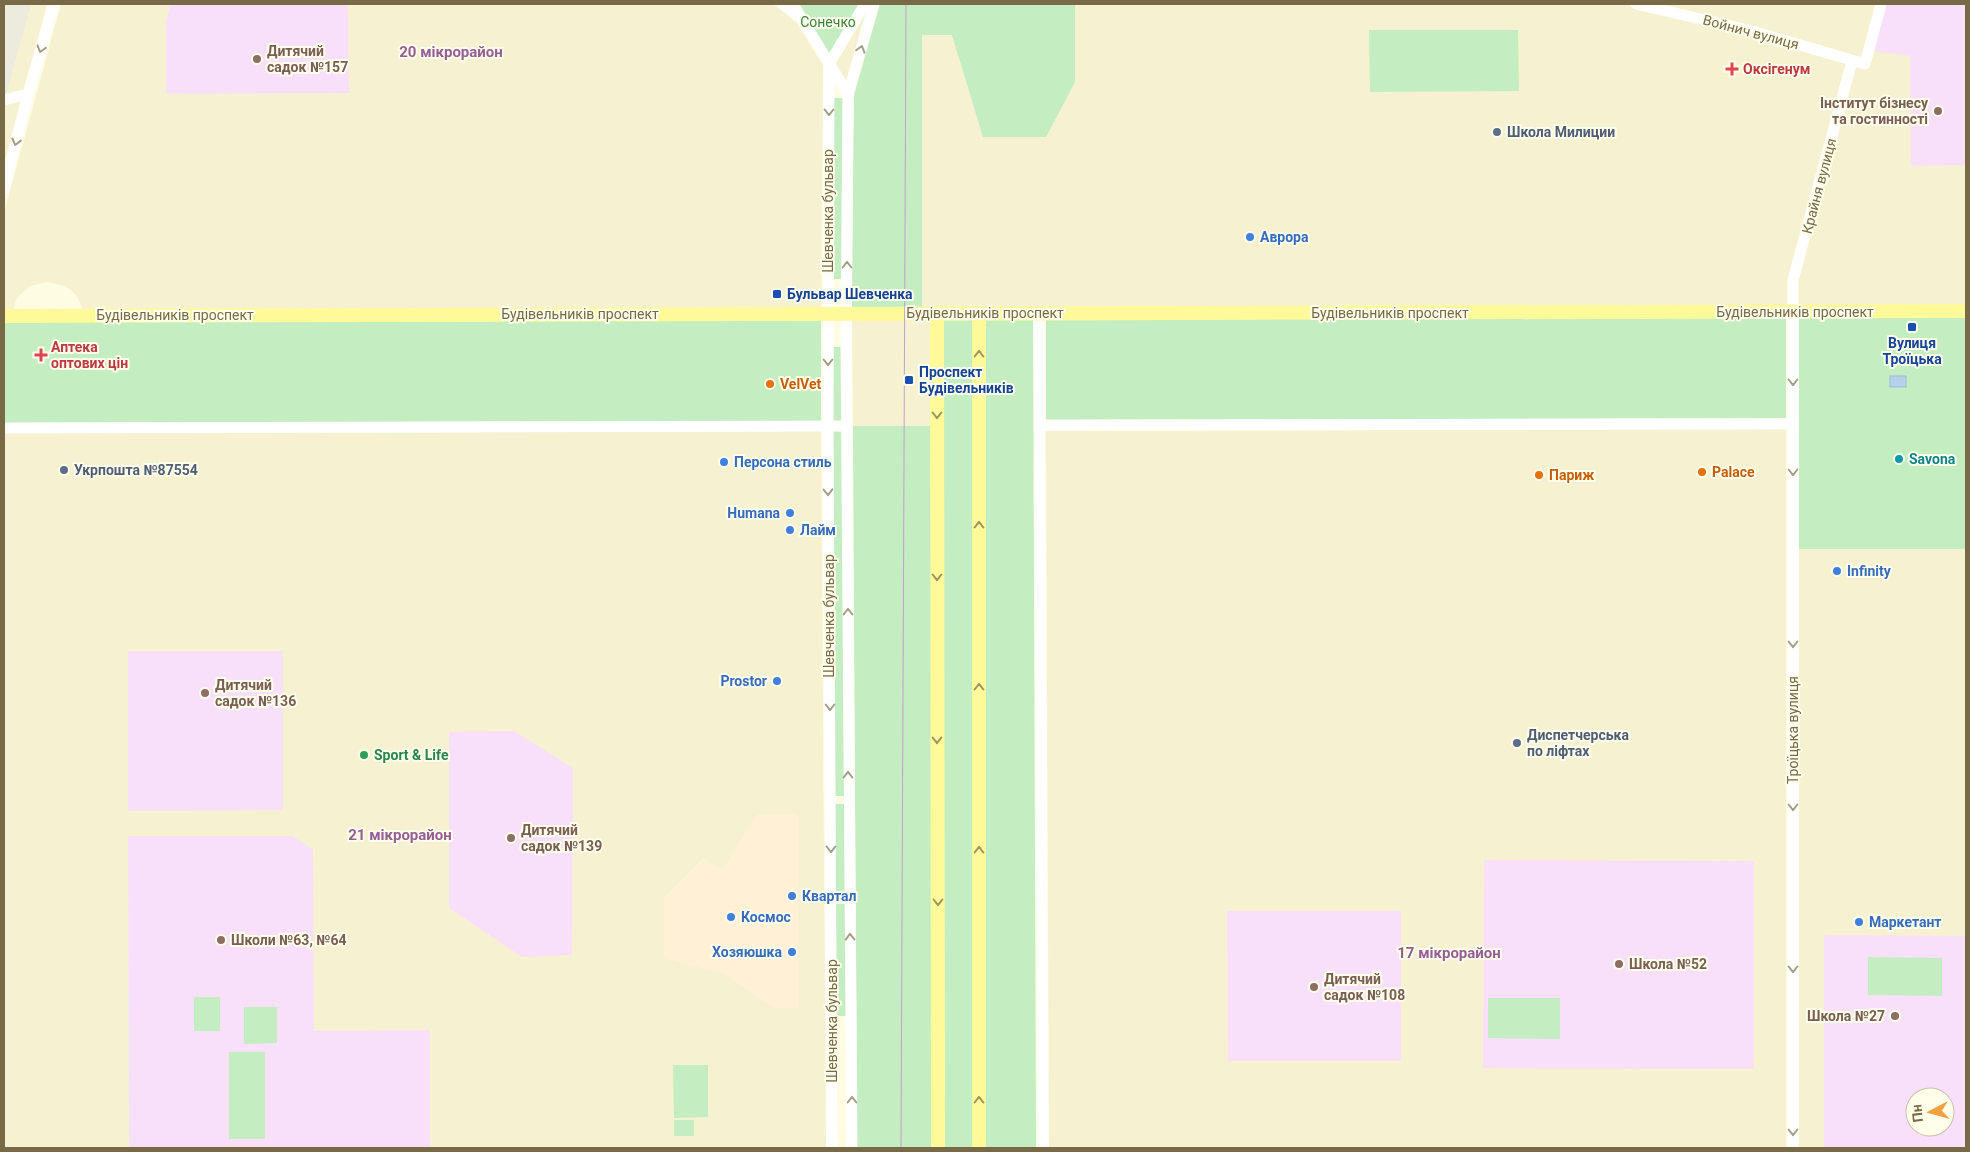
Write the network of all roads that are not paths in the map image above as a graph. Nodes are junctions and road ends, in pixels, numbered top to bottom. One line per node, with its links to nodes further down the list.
1 (54, 4): 11 (street, one-way to 11)
2 (783, 4): 8 (street)
3 (793, 4): 8 (street)
4 (865, 4): 10 (street)
5 (874, 4): 12 (street, Шевченка бульвар, one-way to 5)
6 (1636, 4): 9 (street, Войнич вулиця)
7 (1881, 4): 9 (street, Войнич вулиця)
8 (800, 18): 10 (street)
9 (1852, 61): 16 (street, Крайня вулиця)
10 (829, 64): 12 (street); 19 (street, Шевченка бульвар, one-way to 19)
11 (28, 94): 13 (street); 14 (street, one-way to 14)
12 (848, 94): 20 (street, Шевченка бульвар, one-way to 12)
13 (4, 100)
14 (4, 189)
15 (1966, 311): 16 (main road, Будівельників проспект)
16 (1794, 312): 18 (main road, Будівельників проспект); 23 (street, Троїцька вулиця, one-way to 23)
17 (979, 313): 18 (main road, Будівельників проспект); 21 (main road, Будівельників проспект); 33 (main road, one-way to 17)
18 (1039, 313): 24 (street)
19 (828, 314): 20 (main road, Будівельників проспект); 22 (main road, Будівельників проспект); 25 (street, Шевченка бульвар, one-way to 25)
20 (846, 314): 21 (main road, Будівельників проспект); 26 (street, Шевченка бульвар)
21 (937, 314): 32 (main road, one-way to 32)
22 (4, 316)
23 (1793, 424): 24 (street); 35 (street, Троїцька вулиця, one-way to 35)
24 (1040, 425): 34 (street)
25 (828, 426): 26 (street); 27 (street); 28 (street, Шевченка бульвар, one-way to 28)
26 (847, 426): 29 (street, Шевченка бульвар, one-way to 26)
27 (4, 428)
28 (832, 1020): 29 (street); 30 (street, Шевченка бульвар)
29 (851, 1020): 31 (street, Шевченка бульвар, one-way to 29)
30 (832, 1148)
31 (852, 1148)
32 (938, 1148)
33 (979, 1148)
34 (1043, 1148)
35 (1793, 1148)

